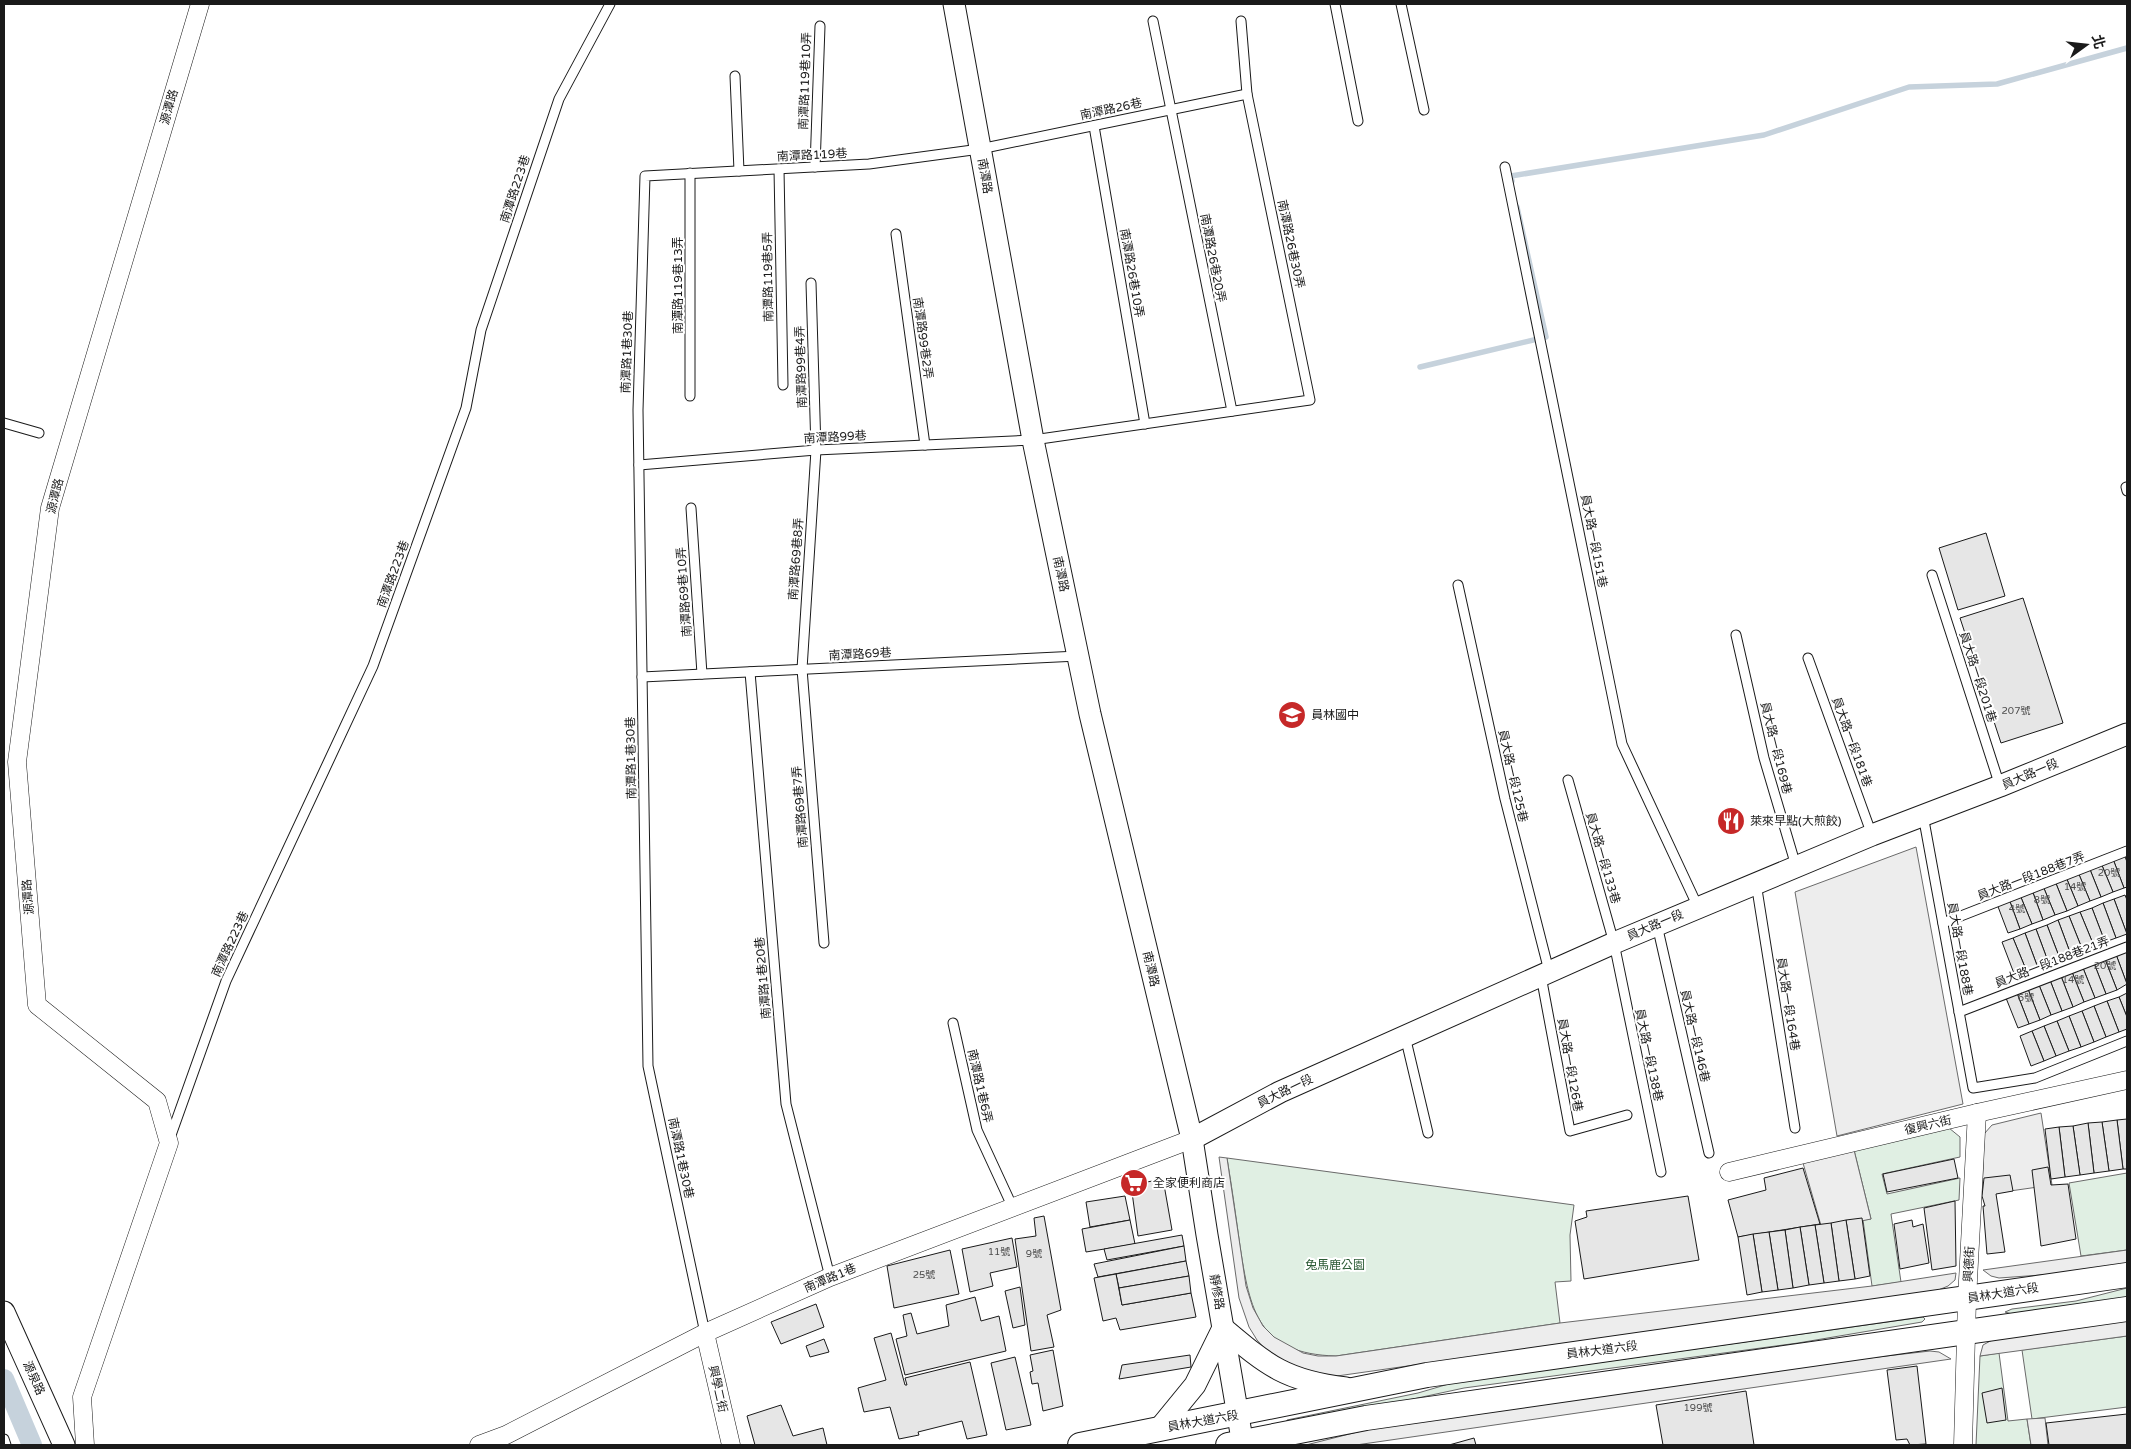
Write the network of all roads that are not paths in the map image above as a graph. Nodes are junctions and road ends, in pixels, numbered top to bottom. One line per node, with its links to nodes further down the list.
1 (200, 4): 70 (street, 源潭路)
2 (610, 4): 70 (lane, 南潭路223巷)
3 (954, 4): 15 (street, 南潭路)
4 (1335, 4): 13 (lane)
5 (1401, 4): 12 (lane)
6 (1153, 21): 11 (lane, 南潭路26巷20弄)
7 (1241, 21): 10 (lane, 南潭路26巷30弄)
8 (820, 26): 16 (lane, 南潭路119巷10弄)
9 (735, 76): 19 (lane)
10 (1247, 94): 11 (lane, 南潭路26巷); 26 (lane, 南潭路26巷30弄)
11 (1171, 110): 14 (lane, 南潭路26巷); 27 (lane, 南潭路26巷20弄)
12 (1424, 110)
13 (1358, 121)
14 (1094, 126): 15 (lane, 南潭路26巷); 29 (lane, 南潭路26巷10弄)
15 (980, 149): 16 (lane, 南潭路119巷); 31 (street, 南潭路)
16 (815, 167): 18 (lane, 南潭路119巷)
17 (1506, 168): 53 (lane, 員大路一段151巷)
18 (779, 169): 19 (lane, 南潭路119巷); 24 (lane, 南潭路119巷5弄)
19 (739, 171): 20 (lane, 南潭路119巷)
20 (690, 173): 21 (lane, 南潭路119巷); 25 (lane, 南潭路119巷13弄)
21 (645, 176): 34 (lane, 南潭路1巷30巷)
22 (896, 234): 32 (lane, 南潭路99巷2弄)
23 (811, 283): 33 (lane, 南潭路99巷4弄)
24 (783, 385)
25 (690, 396)
26 (1310, 400): 27 (lane, 南潭路99巷)
27 (1232, 411): 29 (lane, 南潭路99巷)
28 (4, 423): 30 (lane)
29 (1145, 424): 31 (lane, 南潭路99巷)
30 (39, 433)
31 (1033, 440): 32 (lane, 南潭路99巷); 39 (street, 南潭路)
32 (925, 445): 33 (lane, 南潭路99巷)
33 (816, 450): 34 (lane, 南潭路99巷); 41 (lane, 南潭路69巷8弄)
34 (639, 465): 44 (lane, 南潭路1巷30巷)
35 (691, 508): 43 (lane, 南潭路69巷10弄)
36 (1932, 576): 47 (lane, 員大路一段201巷)
37 (1458, 584): 59 (lane, 員大路一段125巷)
38 (1736, 635): 51 (lane, 員大路一段169巷)
39 (1078, 656): 41 (lane, 南潭路69巷); 69 (street, 南潭路)
40 (1808, 658): 49 (lane, 員大路一段181巷)
41 (802, 669): 42 (lane, 南潭路69巷); 56 (lane, 南潭路69巷7弄)
42 (750, 672): 43 (lane, 南潭路69巷); 76 (lane, 南潭路1巷20巷)
43 (702, 674): 44 (lane, 南潭路69巷)
44 (642, 677): 82 (lane, 南潭路1巷30巷)
45 (2127, 734): 47 (street, 員大路一段)
46 (1568, 780): 57 (lane, 員大路一段133巷)
47 (2000, 786): 48 (street, 員大路一段)
48 (1923, 815): 49 (street, 員大路一段); 54 (lane, 員大路一段188巷)
49 (1872, 835): 51 (street, 員大路一段)
50 (2127, 851): 54 (lane, 員大路一段188巷7弄)
51 (1796, 866): 52 (street, 員大路一段)
52 (1756, 882): 53 (street, 員大路一段); 67 (lane, 員大路一段164巷)
53 (1698, 907): 55 (street, 員大路一段)
54 (1943, 923): 60 (lane, 員大路一段188巷)
55 (1657, 925): 57 (street, 員大路一段); 71 (lane, 員大路一段146巷)
56 (824, 943)
57 (1614, 943): 59 (street, 員大路一段); 72 (lane, 員大路一段138巷)
58 (2127, 947): 60 (lane, 員大路一段188巷21弄)
59 (1546, 973): 62 (street, 員大路一段); 66 (lane, 員大路一段126巷)
60 (1959, 1012): 63 (lane, 員大路一段188巷)
61 (953, 1023): 74 (lane, 南潭路1巷6弄)
62 (1405, 1036): 68 (lane); 69 (street, 員大路一段)
63 (2127, 1041)
64 (2127, 1080): 65 (street, 復興六街)
65 (1977, 1113): 73 (street, 復興六街); 77 (street, 興德街)
66 (1627, 1116)
67 (1795, 1128)
68 (1428, 1133)
69 (1192, 1139): 74 (street, 南潭路1巷); 80 (street, 靜修路)
70 (169, 1143): 90 (street)
71 (1709, 1153)
72 (1661, 1172)
73 (1729, 1172)
74 (1013, 1208): 76 (street, 南潭路1巷)
75 (2127, 1275): 77 (main road, 員林大道六段)
76 (830, 1277): 82 (street, 南潭路1巷)
77 (1967, 1299): 81 (street, 興德街); 83 (main road, 員林大道六段)
78 (2127, 1309): 81 (main road)
79 (4, 1312): 89 (street, 源泉路)
80 (1223, 1328): 83 (street); 84 (street, 靜修路); 85 (street)
81 (1966, 1331): 87 (main road); 94 (street, 興德街)
82 (705, 1334): 91 (street, 南潭路1巷); 92 (street, 興學二街)
83 (1357, 1389): 84 (main road, 員林大道六段)
84 (1238, 1414): 85 (main road, 員林大道六段); 87 (street, 靜修路)
85 (1159, 1429): 93 (main road, 員林大道六段)
86 (4, 1439): 88 (lane)
87 (1238, 1444)
88 (6, 1445)
89 (64, 1445)
90 (85, 1445)
91 (479, 1445)
92 (731, 1445)
93 (1080, 1445)
94 (1963, 1445)

